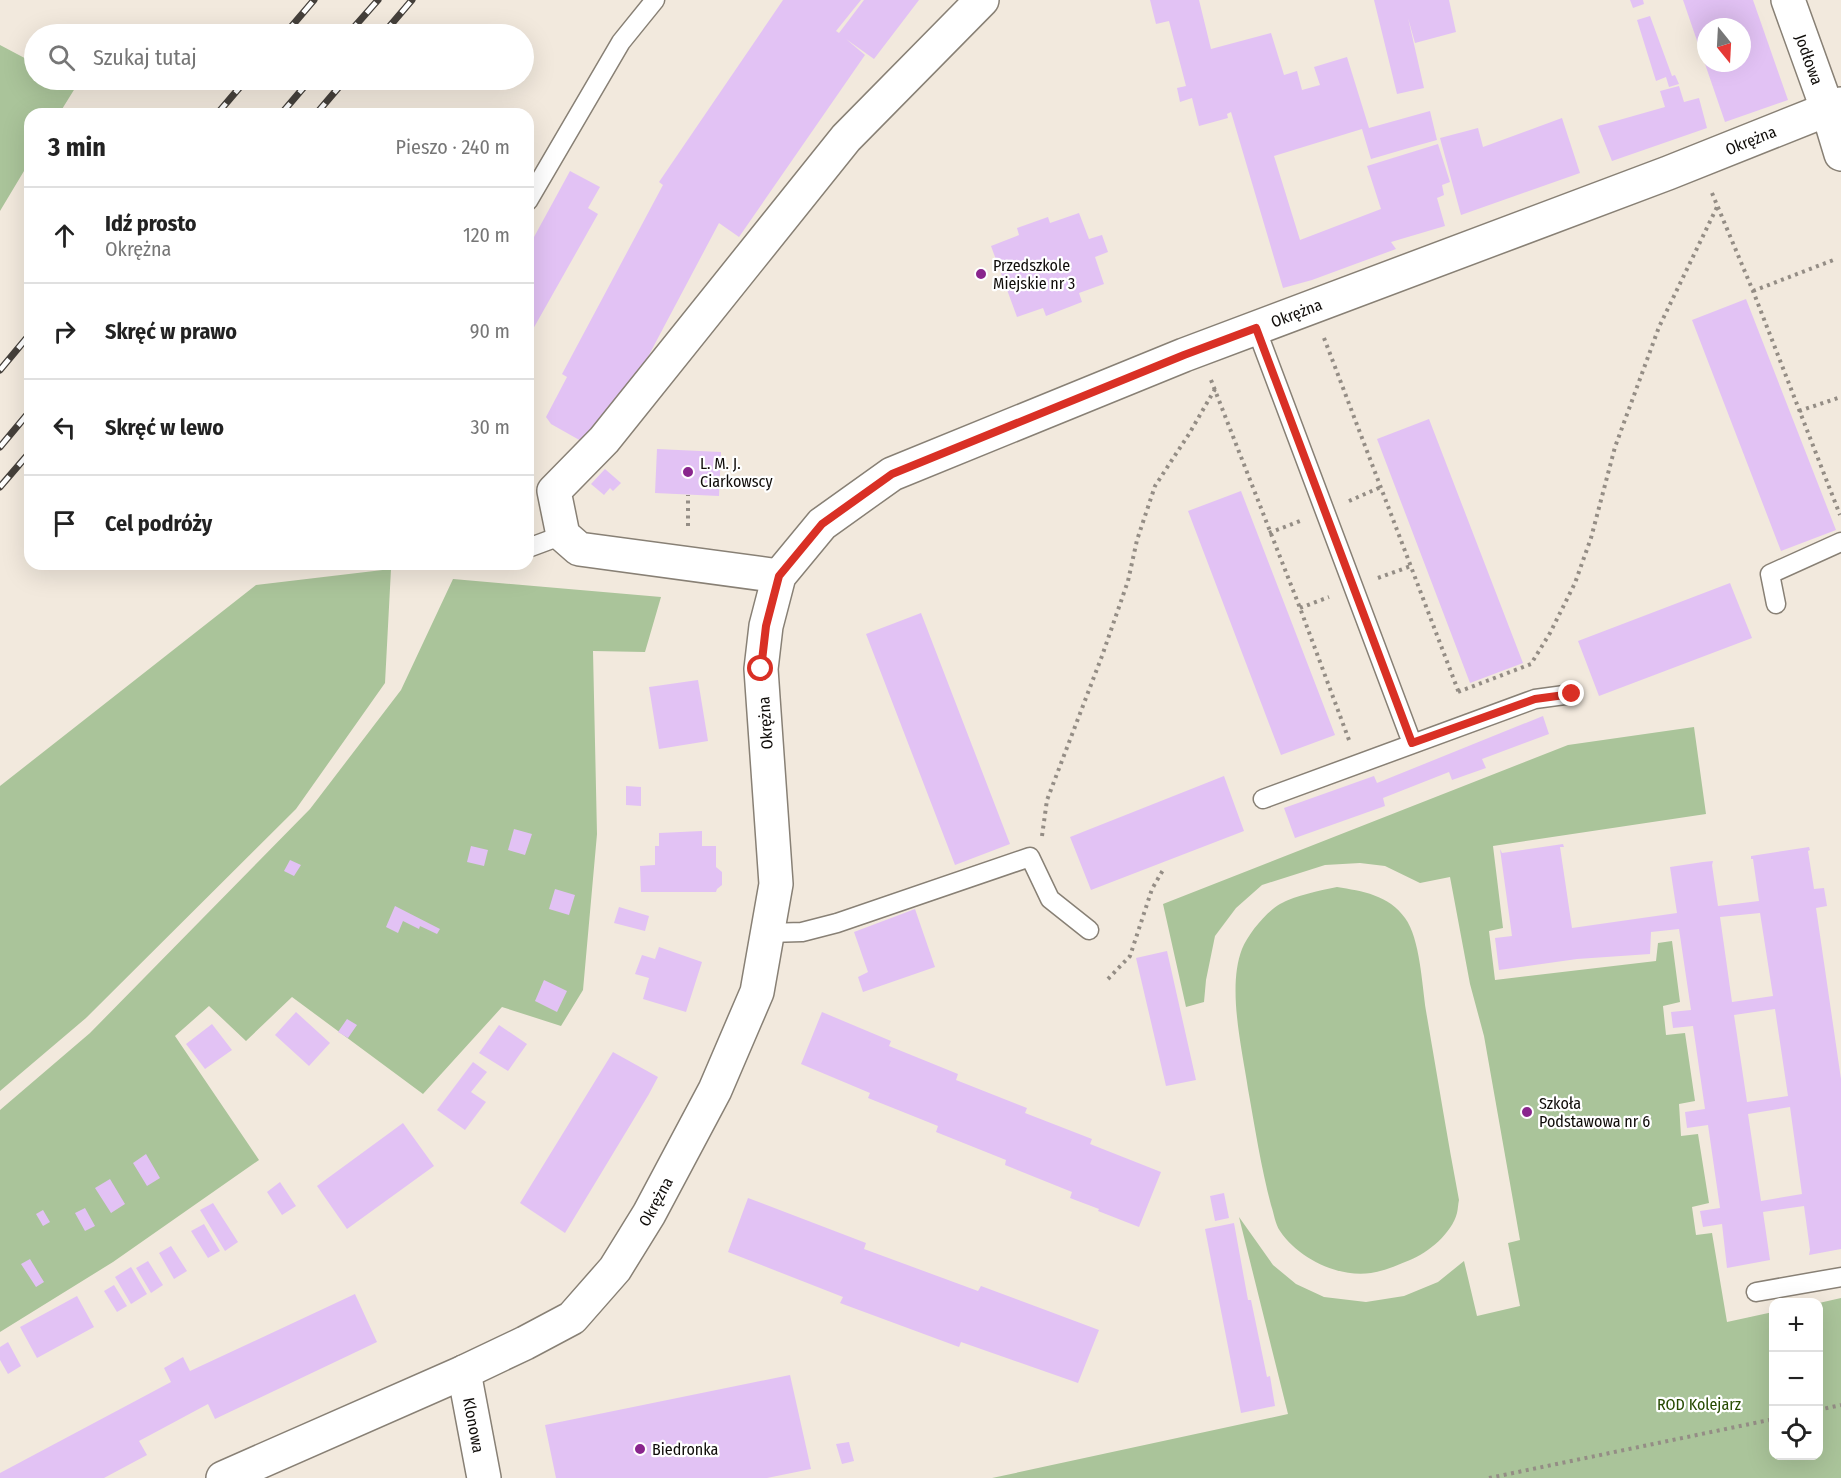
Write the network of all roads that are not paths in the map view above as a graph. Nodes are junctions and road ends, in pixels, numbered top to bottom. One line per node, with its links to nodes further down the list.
1 (655, 0): 6 (lane)
2 (982, 0): 8 (street)
3 (1788, 0): 4 (street, Jodłowa)
4 (1834, 108): 5 (street, Jodłowa); 7 (street, Okrężna)
5 (1841, 154)
6 (534, 191)
7 (1256, 328): 11 (street, Okrężna); 14 (lane)
8 (563, 535): 10 (lane); 11 (street)
9 (1841, 542): 12 (lane)
10 (534, 546)
11 (779, 576): 17 (street, Okrężna)
12 (1776, 604)
13 (1572, 694): 14 (lane)
14 (1412, 743): 15 (lane)
15 (1263, 799)
16 (1089, 930): 17 (lane)
17 (768, 933): 20 (street, Okrężna)
18 (1841, 1277): 19 (lane)
19 (1756, 1292)
20 (464, 1372): 21 (street, Okrężna); 22 (street, Klonowa)
21 (223, 1478)
22 (484, 1478)

